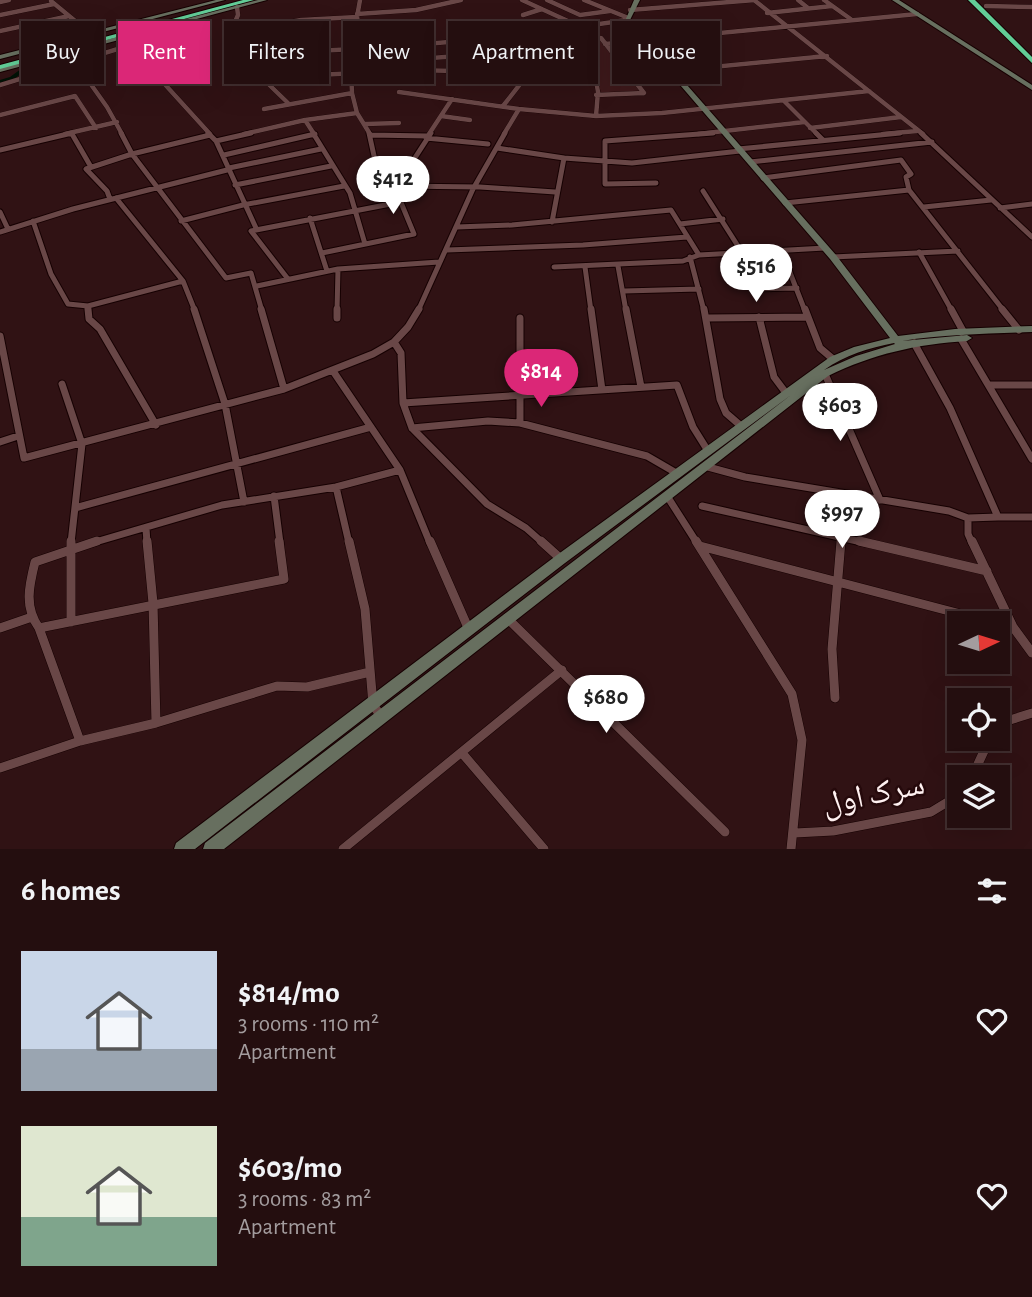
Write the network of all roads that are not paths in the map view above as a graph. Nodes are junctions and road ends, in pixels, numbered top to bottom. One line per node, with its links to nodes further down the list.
1 (9, 0): 18 (street)
2 (49, 0): 20 (street)
3 (222, 0): 45 (main road)
4 (251, 0): 46 (highway)
5 (264, 0): 21 (main road)
6 (360, 0): 33 (street)
7 (461, 0): 33 (street)
8 (522, 0): 24 (street)
9 (547, 0): 27 (street)
10 (584, 0): 27 (street)
11 (637, 0): 26 (main road)
12 (755, 0): 26 (street); 28 (street)
13 (798, 0): 25 (street)
14 (824, 0): 22 (street)
15 (895, 0): 29 (main road)
16 (971, 0): 55 (highway)
17 (1022, 0): 23 (street)
18 (0, 2)
19 (983, 3): 23 (street); 52 (highway)
20 (54, 4): 30 (street); 32 (street)
21 (237, 5): 37 (main road); 47 (highway)
22 (832, 6): 25 (street); 35 (street)
23 (1030, 7)
24 (543, 8): 31 (street); 40 (street)
25 (809, 9): 28 (street)
26 (630, 10): 34 (main road)
27 (610, 11): 34 (street)
28 (767, 13): 42 (street)
29 (917, 14): 35 (street); 67 (main road)
30 (0, 15)
31 (523, 15)
32 (69, 16): 36 (street); 43 (street)
33 (357, 16): 38 (street); 39 (street)
34 (626, 19): 41 (street)
35 (852, 20): 42 (street)
36 (75, 21)
37 (186, 21)
38 (295, 21)
39 (358, 21)
40 (569, 21)
41 (598, 24)
42 (787, 26): 44 (street); 53 (street)
43 (1, 33)
44 (720, 33)
45 (104, 35)
46 (104, 35)
47 (104, 35)
48 (118, 38): 56 (main road)
49 (598, 38): 51 (street)
50 (612, 43): 51 (street)
51 (605, 44): 71 (street)
52 (1032, 51)
53 (827, 56): 57 (street); 68 (street)
54 (21, 58): 56 (highway)
55 (1032, 61)
56 (0, 64)
57 (720, 66)
58 (21, 79): 66 (street)
59 (90, 84): 86 (street)
60 (162, 84): 96 (street)
61 (267, 84): 74 (street)
62 (352, 84): 70 (street)
63 (520, 84): 75 (street)
64 (597, 84): 71 (street)
65 (682, 84): 78 (main road)
66 (0, 85)
67 (1032, 88)
68 (869, 91): 73 (street); 83 (street)
69 (400, 92): 72 (street)
70 (352, 93): 74 (street); 79 (street)
71 (596, 95): 82 (street)
72 (452, 99): 75 (street); 81 (street)
73 (784, 101): 78 (street); 87 (street)
74 (288, 103): 76 (street)
75 (503, 106): 77 (street)
76 (264, 109)
77 (519, 109): 82 (street); 103 (street)
78 (703, 109): 82 (street); 92 (main road)
79 (357, 113): 84 (street); 89 (street)
80 (0, 115): 90 (street)
81 (442, 116): 85 (street); 98 (street)
82 (596, 116)
83 (901, 117): 91 (street); 93 (street)
84 (305, 120): 95 (street); 100 (street)
85 (470, 120)
86 (117, 122): 90 (street); 107 (street)
87 (804, 122): 91 (street); 92 (street)
88 (399, 123): 89 (street)
89 (364, 124): 97 (street)
90 (96, 128): 94 (street)
91 (810, 128): 99 (street)
92 (723, 131): 106 (main road); 110 (street)
93 (917, 131): 99 (street); 101 (street)
94 (72, 134): 105 (street); 113 (street)
95 (315, 134): 104 (street); 108 (street)
96 (210, 135): 100 (street); 107 (street)
97 (370, 135): 98 (street); 120 (street)
98 (427, 137): 102 (street); 120 (street)
99 (823, 140): 106 (street)
100 (216, 141): 108 (street)
101 (932, 142): 111 (street); 126 (street)
102 (488, 144)
103 (497, 148): 109 (street); 121 (street)
104 (321, 149): 112 (street); 114 (street)
105 (0, 150)
106 (739, 150): 110 (street); 111 (main road)
107 (132, 153): 113 (street); 118 (street)
108 (223, 155): 114 (street)
109 (564, 158): 110 (street); 124 (street)
110 (605, 162): 116 (street)
111 (750, 162): 115 (main road)
112 (331, 166): 117 (street); 119 (street)
113 (91, 167): 125 (street)
114 (228, 169): 117 (street); 118 (street)
115 (763, 178): 122 (street); 128 (main road)
116 (656, 183)
117 (235, 185): 130 (street)
118 (158, 186): 125 (street); 138 (street)
119 (344, 186): 130 (street); 133 (street)
120 (396, 187): 121 (street); 127 (street)
121 (472, 189): 124 (street); 142 (street)
122 (909, 190): 128 (street); 131 (street)
123 (703, 191): 136 (street)
124 (555, 192): 139 (street)
125 (113, 199): 137 (street); 165 (street)
126 (991, 200): 131 (street); 132 (street)
127 (401, 202): 133 (street); 147 (street)
128 (785, 203): 148 (main road)
129 (1032, 204): 132 (street)
130 (243, 205): 138 (street); 141 (street)
131 (924, 207): 150 (street)
132 (1000, 208): 146 (street)
133 (356, 209): 135 (street); 147 (street)
134 (0, 212): 143 (street)
135 (310, 218): 141 (street); 152 (street)
136 (723, 219): 140 (street); 154 (street)
137 (33, 220): 143 (street); 171 (street)
138 (181, 220): 166 (street)
139 (552, 222): 140 (street); 142 (street)
140 (680, 224): 145 (street)
141 (256, 228): 164 (street)
142 (457, 228): 149 (street)
143 (8, 229): 144 (street)
144 (0, 232)
145 (687, 237): 149 (street); 155 (street)
146 (1032, 237)
147 (365, 244): 152 (street)
148 (825, 248): 151 (street); 157 (main road)
149 (447, 250): 158 (street)
150 (958, 251): 153 (street); 177 (street)
151 (782, 252): 154 (street); 167 (street)
152 (322, 253): 163 (street)
153 (919, 253): 157 (street); 178 (street)
154 (743, 254): 155 (street)
155 (699, 256): 156 (street)
156 (690, 257): 159 (street); 168 (street)
157 (833, 257): 181 (main road)
158 (439, 262): 162 (street); 182 (street)
159 (618, 266): 161 (street); 170 (street)
160 (554, 267): 161 (street)
161 (584, 267): 192 (street)
162 (338, 269): 163 (street); 174 (street)
163 (327, 271): 164 (street)
164 (288, 279): 166 (street)
165 (183, 281): 171 (street); 196 (street)
166 (257, 286): 191 (street)
167 (797, 288): 169 (street); 173 (street)
168 (699, 289): 170 (street); 176 (street)
169 (755, 289)
170 (624, 292): 190 (street)
171 (88, 306): 198 (street)
172 (759, 317): 173 (street); 176 (street); 193 (street)
173 (807, 317): 184 (street)
174 (337, 318)
175 (520, 318): 194 (street)
176 (706, 318): 199 (street)
177 (1026, 330): 178 (main road)
178 (962, 335): 180 (main road); 181 (main road); 183 (main road); 189 (street)
179 (0, 336): 202 (street)
180 (1032, 336)
181 (897, 341): 183 (main road); 184 (main road); 186 (main road)
182 (394, 342): 185 (street); 195 (street)
183 (914, 343): 219 (street)
184 (833, 359): 193 (main road)
185 (332, 371): 191 (street); 200 (street)
186 (825, 374): 209 (main road); 215 (street)
187 (62, 384): 204 (street)
188 (1032, 384): 189 (street)
189 (989, 385): 205 (street)
190 (641, 387): 192 (street); 206 (street)
191 (284, 389): 196 (street)
192 (601, 390): 194 (street)
193 (786, 393): 199 (main road)
194 (521, 396): 195 (street); 197 (street)
195 (403, 403): 201 (street)
196 (225, 404): 198 (street); 208 (street)
197 (520, 423): 201 (street); 211 (street)
198 (156, 425): 204 (street)
199 (741, 426): 206 (main road)
200 (371, 427): 208 (street); 210 (street)
201 (412, 428): 226 (street)
202 (18, 436): 203 (street); 204 (street)
203 (0, 442)
204 (82, 444): 218 (street)
205 (1029, 448): 207 (street)
206 (708, 451): 211 (main road)
207 (1032, 459)
208 (238, 461): 216 (street); 218 (street)
209 (708, 467): 214 (main road); 215 (street)
210 (400, 470): 212 (street); 238 (street)
211 (678, 474): 226 (main road)
212 (336, 487): 213 (street); 241 (street)
213 (274, 496): 216 (street); 229 (street)
214 (667, 496): 224 (street); 232 (main road)
215 (880, 500): 221 (street)
216 (244, 502): 222 (street)
217 (702, 506): 223 (street)
218 (75, 508): 225 (street)
219 (998, 517): 220 (street); 221 (street)
220 (1032, 517)
221 (968, 518): 227 (street)
222 (146, 528): 225 (street); 229 (street)
223 (842, 535): 227 (street); 228 (street)
224 (699, 546): 228 (street); 254 (street)
225 (70, 551): 231 (street); 233 (street)
226 (561, 559): 238 (main road)
227 (987, 571): 235 (street)
228 (836, 581): 230 (street); 243 (street)
229 (153, 603): 233 (street); 248 (street)
230 (950, 611)
231 (29, 618): 236 (street); 237 (street)
232 (507, 618): 240 (street); 242 (main road)
233 (71, 622): 237 (street)
234 (1010, 626): 235 (street)
235 (1013, 627): 239 (street)
236 (0, 628)
237 (39, 628): 249 (street)
238 (469, 630): 242 (main road)
239 (1032, 653)
240 (562, 670): 250 (street); 253 (street)
241 (370, 672): 244 (street); 248 (street)
242 (402, 691): 244 (main road); 246 (main road)
243 (835, 698)
244 (373, 705): 246 (street); 256 (main road)
245 (1032, 713): 247 (street)
246 (381, 716): 257 (main road)
247 (1010, 720)
248 (156, 723): 249 (street)
249 (79, 741): 251 (street)
250 (462, 753): 255 (street); 258 (street)
251 (0, 768)
252 (947, 802): 254 (street, سرک اول)
253 (725, 832)
254 (795, 833): 259 (street)
255 (350, 847)
256 (182, 849)
257 (211, 849)
258 (544, 849)
259 (791, 849)

